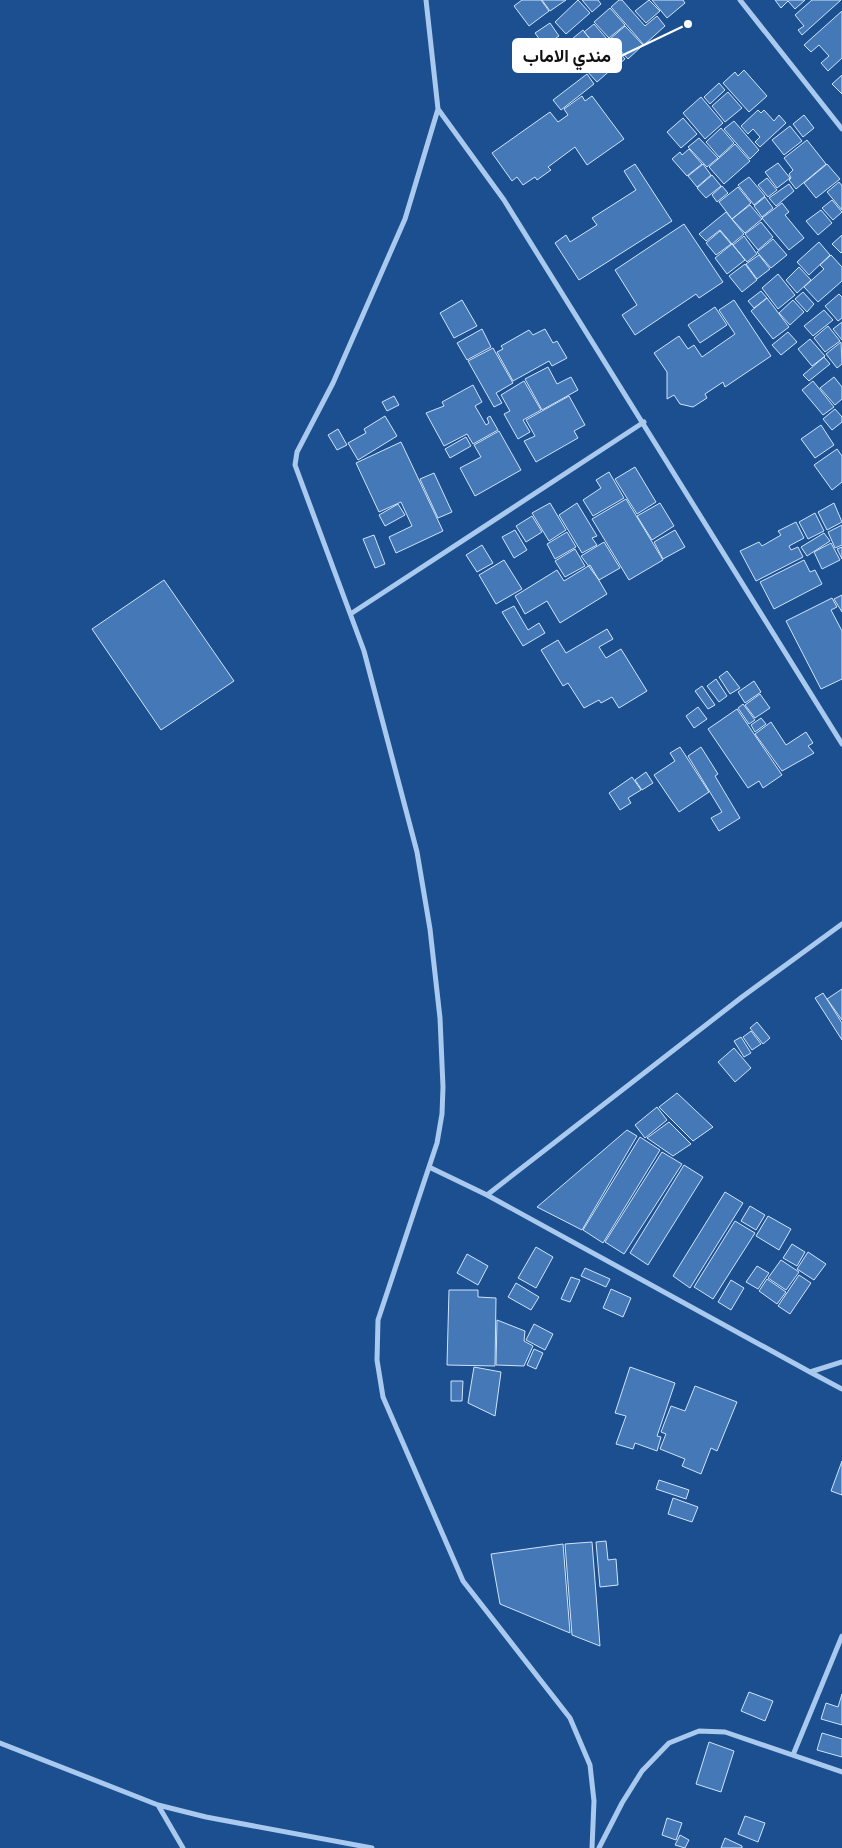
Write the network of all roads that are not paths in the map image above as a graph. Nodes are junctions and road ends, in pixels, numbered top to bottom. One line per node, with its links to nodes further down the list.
1 (426, 0): 3 (street)
2 (740, 0): 4 (street)
3 (438, 109): 5 (street); 6 (street)
4 (842, 129)
5 (644, 422): 6 (street); 7 (street)
6 (352, 613): 9 (street)
7 (842, 744)
8 (842, 924): 10 (street)
9 (429, 1166): 10 (street); 21 (street)
10 (487, 1195): 12 (street)
11 (842, 1362): 12 (street)
12 (810, 1372): 13 (street)
13 (842, 1389)
14 (842, 1636): 16 (street)
15 (0, 1744): 18 (street)
16 (793, 1755): 17 (street); 22 (street)
17 (842, 1772)
18 (158, 1805): 19 (street); 20 (street)
19 (183, 1848)
20 (372, 1848)
21 (592, 1848)
22 (599, 1848)

